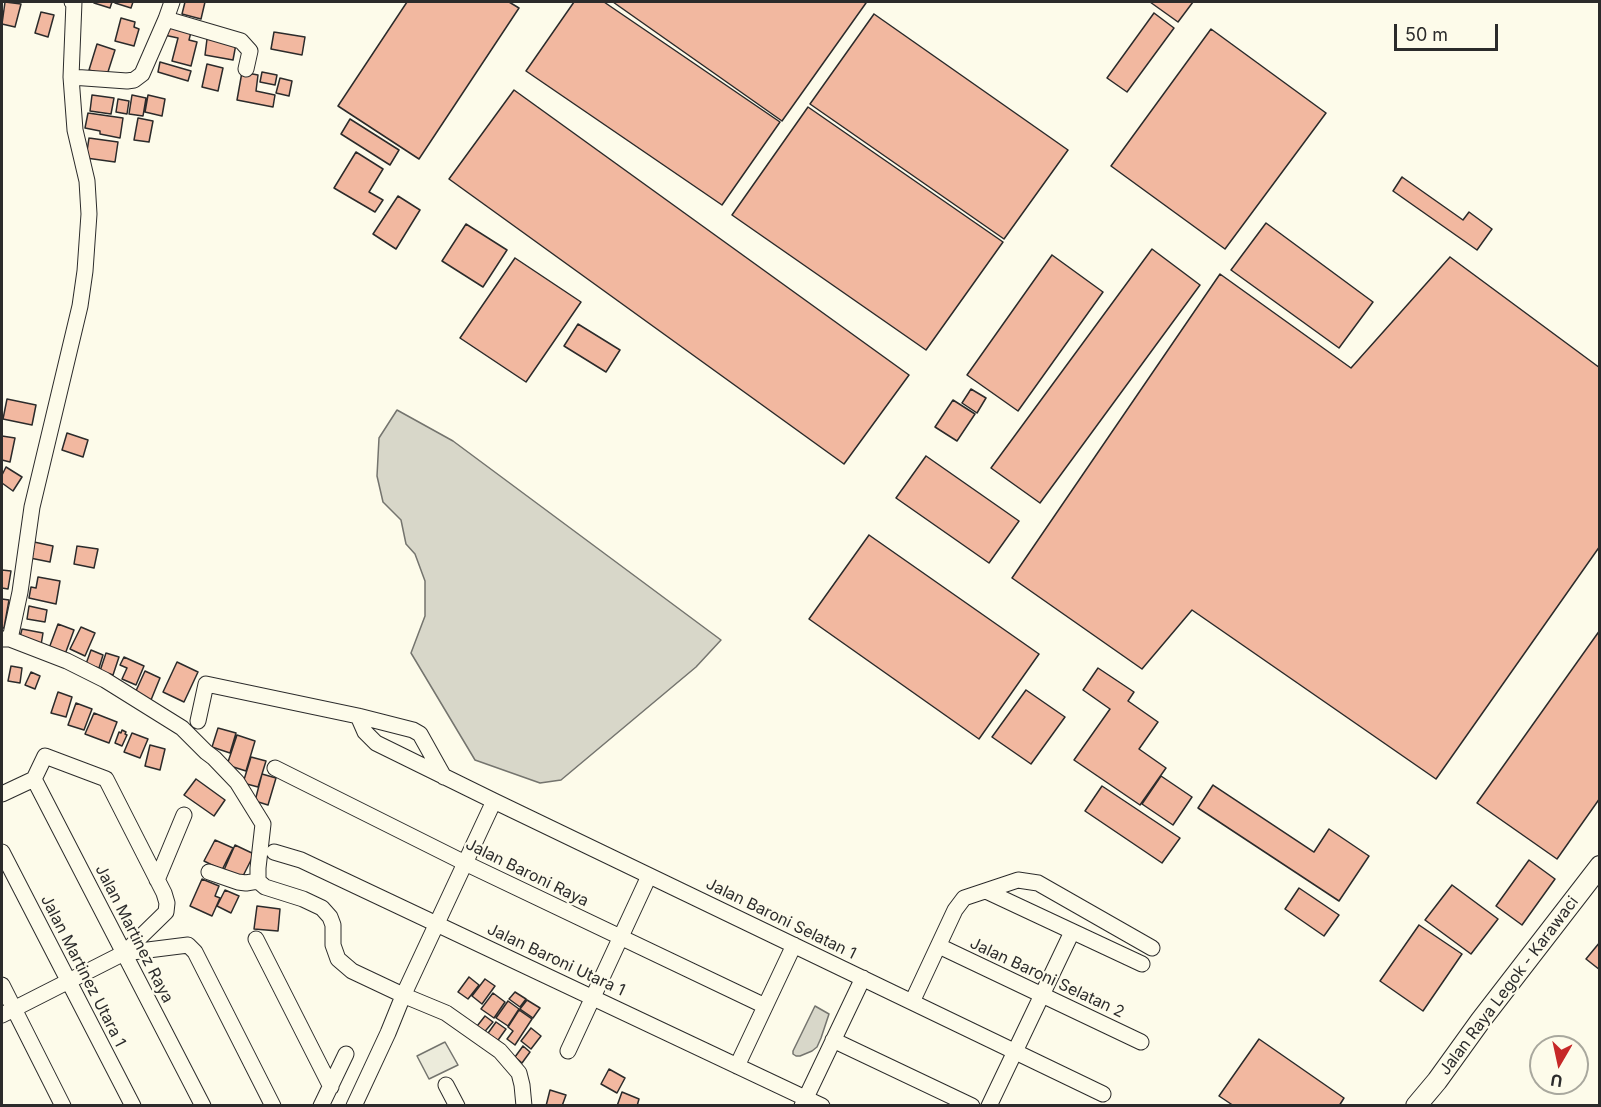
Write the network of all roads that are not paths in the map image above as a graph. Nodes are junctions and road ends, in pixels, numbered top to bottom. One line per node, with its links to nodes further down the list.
1 (72, 2): 5 (street)
2 (172, 2): 3 (street)
3 (166, 19): 4 (street); 5 (street)
4 (246, 69)
5 (71, 77): 6 (street)
6 (6, 639): 22 (street)
7 (358, 716): 8 (street); 10 (street, Jalan Baroni Selatan 1); 10 (street)
8 (198, 721)
9 (275, 768): 17 (street, Jalan Baroni Raya)
10 (444, 777): 13 (street, Jalan Baroni Selatan 1)
11 (34, 778): 12 (street); 21 (street); 31 (street, Jalan Martinez Raya)
12 (2, 794)
13 (494, 801): 17 (street); 20 (street, Jalan Baroni Selatan 1)
14 (184, 815): 21 (street)
15 (2, 852): 34 (street, Jalan Martinez Utara 1)
16 (273, 852): 24 (street, Jalan Baroni Utara 1)
17 (465, 863): 24 (street); 26 (street, Jalan Baroni Raya)
18 (1599, 867): 63 (main road, Jalan Raya Legok - Karawaci)
19 (209, 872): 22 (street)
20 (649, 876): 26 (street); 28 (street, Jalan Baroni Selatan 1)
21 (157, 880): 31 (street)
22 (258, 881): 37 (street)
23 (986, 891): 25 (street); 29 (street); 30 (street)
24 (437, 924): 37 (street); 38 (street, Jalan Baroni Utara 1)
25 (1072, 932): 32 (street); 36 (street)
26 (621, 937): 38 (street); 40 (street, Jalan Baroni Raya)
27 (256, 939): 49 (street)
28 (794, 945): 33 (street, Jalan Baroni Selatan 1); 40 (street)
29 (939, 946): 36 (street, Jalan Baroni Selatan 2); 39 (street)
30 (1152, 948)
31 (124, 953): 34 (street); 54 (street, Jalan Martinez Raya); 55 (street)
32 (1142, 964)
33 (863, 978): 39 (street, Jalan Baroni Selatan 1); 42 (street)
34 (68, 981): 41 (street); 53 (street, Jalan Martinez Utara 1)
35 (2, 985): 41 (street)
36 (1042, 995): 43 (street, Jalan Baroni Selatan 2); 45 (street)
37 (403, 996): 57 (street); 59 (street)
38 (592, 997): 44 (street); 47 (street, Jalan Baroni Utara 1)
39 (912, 1002): 45 (street, Jalan Baroni Selatan 1)
40 (765, 1006): 47 (street)
41 (8, 1012): 52 (street)
42 (833, 1040): 51 (street); 61 (street)
43 (1141, 1042)
44 (568, 1050)
45 (1015, 1052): 50 (street, Jalan Baroni Selatan 1); 62 (street)
46 (346, 1054): 49 (street)
47 (737, 1066): 51 (street, Jalan Baroni Utara 1)
48 (446, 1085): 58 (street)
49 (331, 1087): 56 (street)
50 (1102, 1094)
51 (804, 1102): 60 (street, Jalan Baroni Utara 1)
52 (63, 1106)
53 (133, 1106)
54 (203, 1106)
55 (273, 1106)
56 (321, 1106)
57 (354, 1106)
58 (456, 1106)
59 (524, 1106)
60 (822, 1106)
61 (972, 1106)
62 (989, 1106)
63 (1416, 1106)

